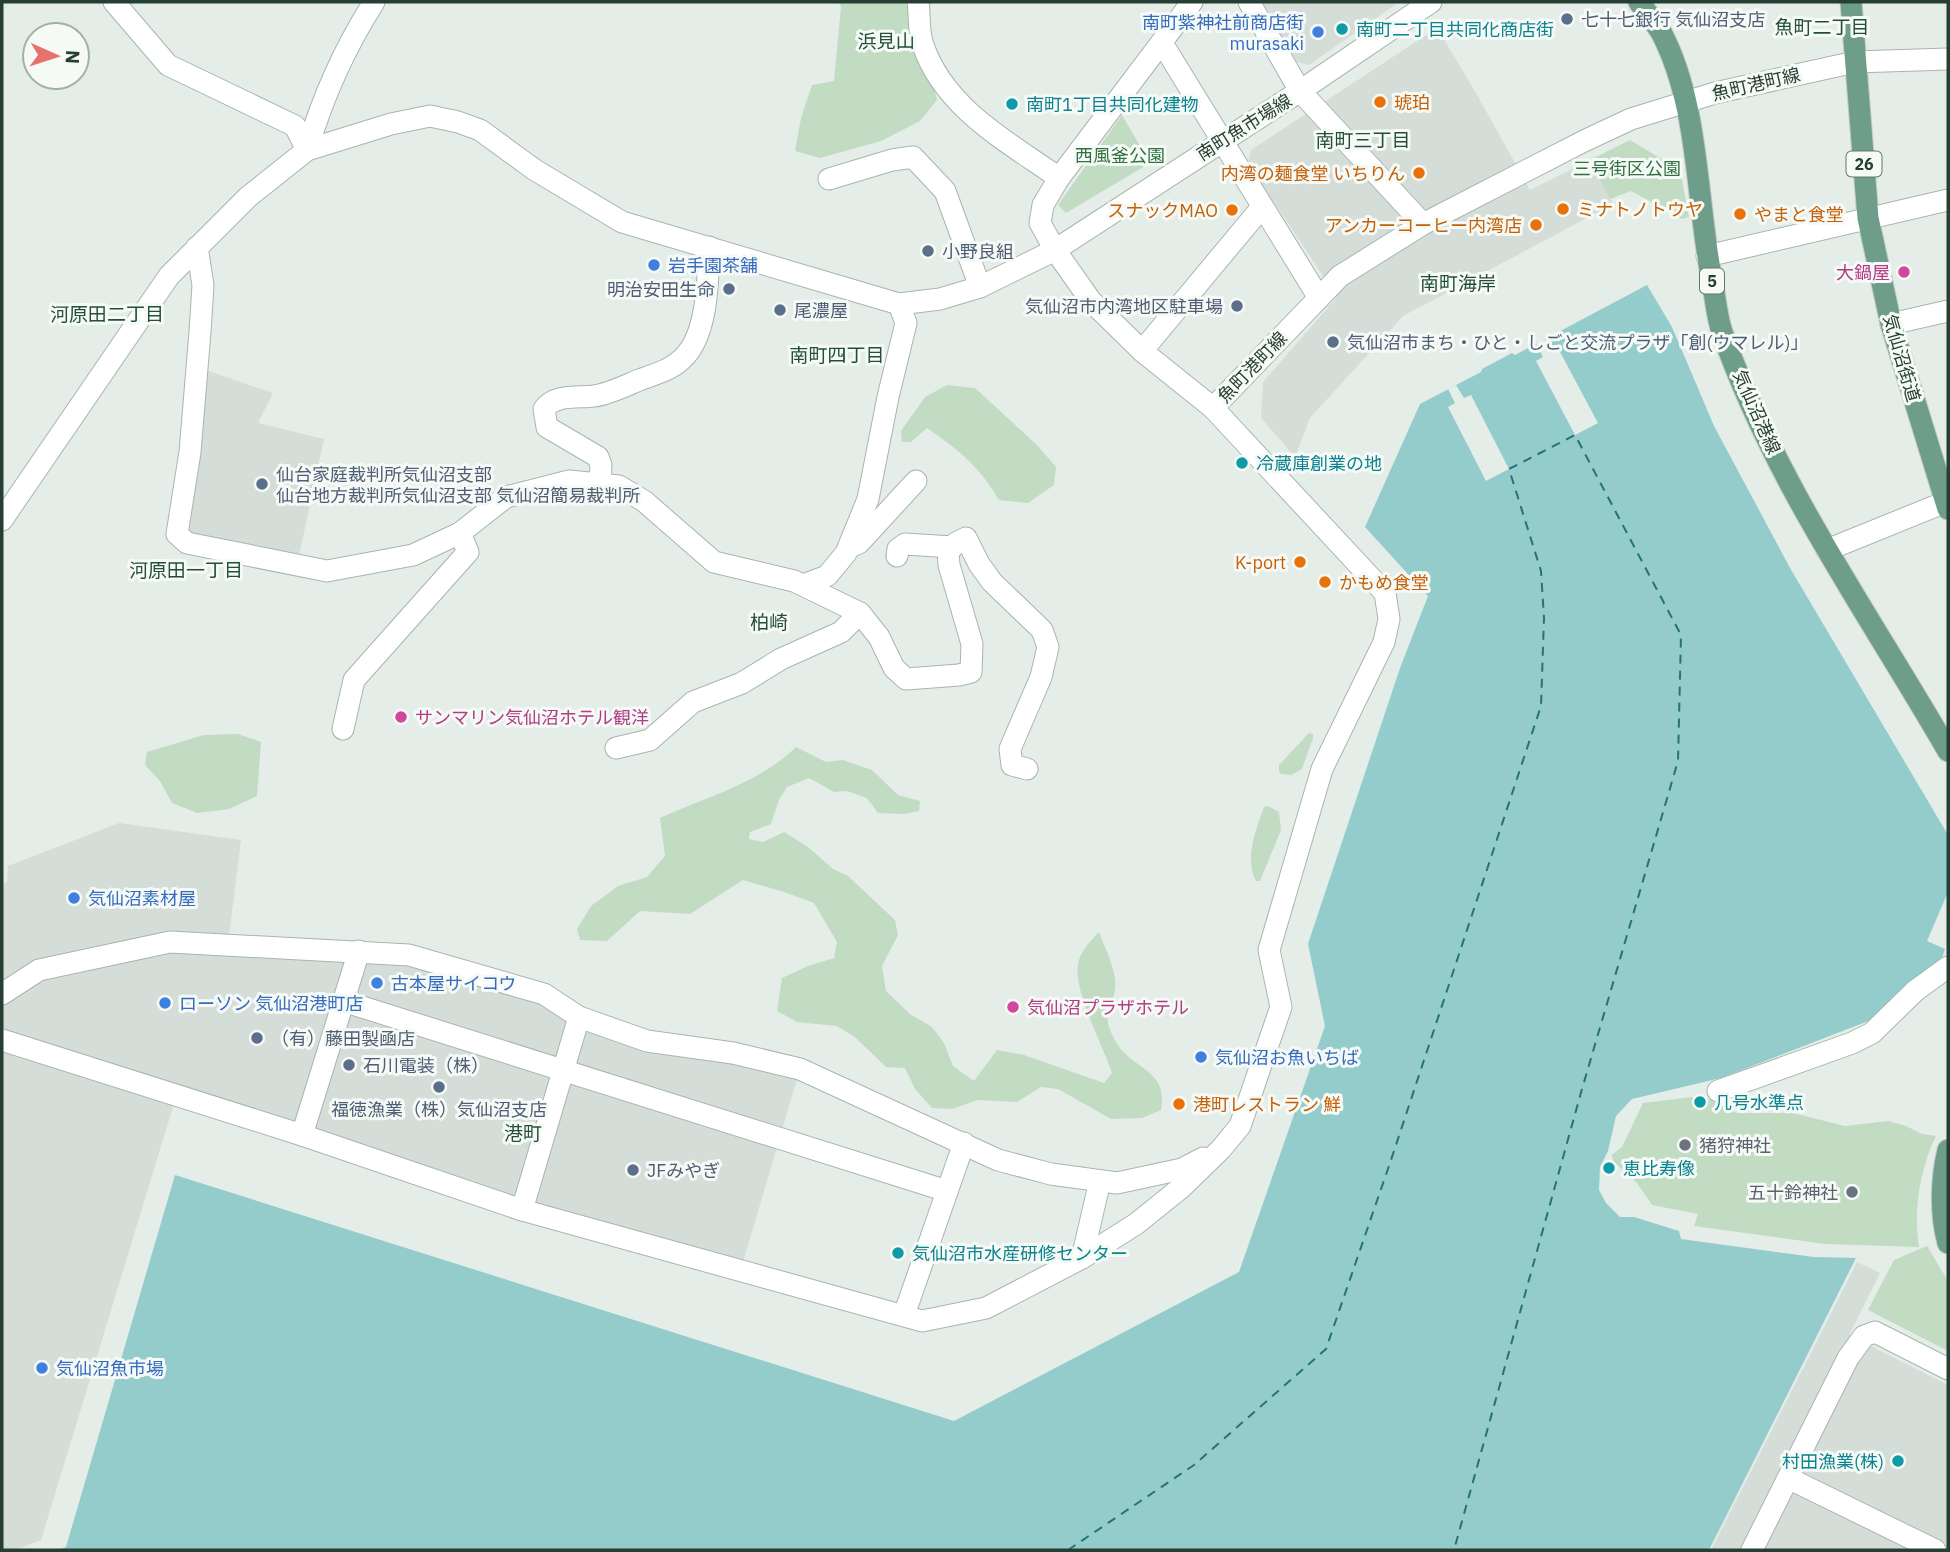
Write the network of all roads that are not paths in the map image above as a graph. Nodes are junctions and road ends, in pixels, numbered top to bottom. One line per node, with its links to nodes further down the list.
1 (114, 2): 15 (street)
2 (374, 2): 15 (street)
3 (918, 2): 16 (street)
4 (1192, 2): 9 (street)
5 (1249, 2): 12 (street)
6 (1431, 2): 12 (street, 南町魚市場線)
7 (1639, 2): 13 (main road, 気仙沼港線 / 5)
8 (1851, 2): 11 (main road, 気仙沼街道 / 26)
9 (1162, 43): 14 (street); 16 (street)
10 (1948, 59): 11 (street, 魚町港町線)
11 (1855, 62): 13 (street, 魚町港町線); 20 (main road, 気仙沼街道 / 26)
12 (1300, 90): 14 (street, 南町魚市場線); 21 (street)
13 (1686, 101): 21 (street, 魚町港町線); 25 (main road, 気仙沼港線 / 5)
14 (1221, 141): 19 (street); 24 (street, 南町魚市場線)
15 (307, 150): 22 (street); 23 (street)
16 (1059, 178): 24 (street)
17 (829, 179): 26 (street)
18 (1948, 200): 20 (street)
19 (1262, 207): 27 (street); 31 (street)
20 (1868, 218): 25 (street); 30 (main road, 気仙沼街道 / 26)
21 (1423, 224): 27 (street, 魚町港町線)
22 (197, 247): 36 (street); 37 (street)
23 (709, 247): 28 (street); 34 (street)
24 (1055, 250): 26 (street, 南町魚市場線); 31 (street)
25 (1707, 256): 40 (main road, 気仙沼港線 / 5)
26 (980, 287): 28 (street, 南町魚市場線)
27 (1319, 298): 32 (street, 魚町港町線)
28 (900, 304): 38 (street)
29 (1948, 311): 30 (street)
30 (1891, 324): 35 (main road, 気仙沼街道 / 26)
31 (1142, 351): 32 (street)
32 (1213, 408): 58 (street, 魚町港町線)
33 (916, 481): 38 (street)
34 (600, 484): 37 (street); 42 (street)
35 (1947, 504): 40 (street)
36 (2, 520)
37 (460, 533): 44 (street)
38 (848, 547): 42 (street)
39 (953, 547): 41 (street); 43 (street); 47 (street)
40 (1826, 550): 45 (main road, 気仙沼港線 / 5)
41 (897, 556)
42 (803, 585): 43 (street)
43 (860, 613): 46 (street)
44 (343, 729)
45 (1946, 741)
46 (615, 748)
47 (1027, 769)
48 (359, 951): 50 (street); 51 (street); 52 (street)
49 (1948, 967): 55 (street)
50 (2, 995)
51 (343, 1001): 54 (street); 56 (street)
52 (579, 1017): 54 (street); 57 (street)
53 (2, 1040): 56 (street)
54 (564, 1069): 61 (street); 62 (street)
55 (1718, 1091)
56 (302, 1135): 62 (street)
57 (964, 1143): 60 (street); 61 (street)
58 (1221, 1149): 60 (street); 64 (street)
59 (1948, 1150): 63 (main road)
60 (1100, 1181): 64 (street)
61 (947, 1191): 65 (street)
62 (522, 1210): 65 (street)
63 (1948, 1243)
64 (1082, 1258): 65 (street)
65 (904, 1315)
66 (1948, 1369): 67 (street)
67 (1788, 1478): 69 (street); 70 (street)
68 (1948, 1545): 71 (street)
69 (1752, 1550)
70 (1935, 1550)
71 (1945, 1550)

